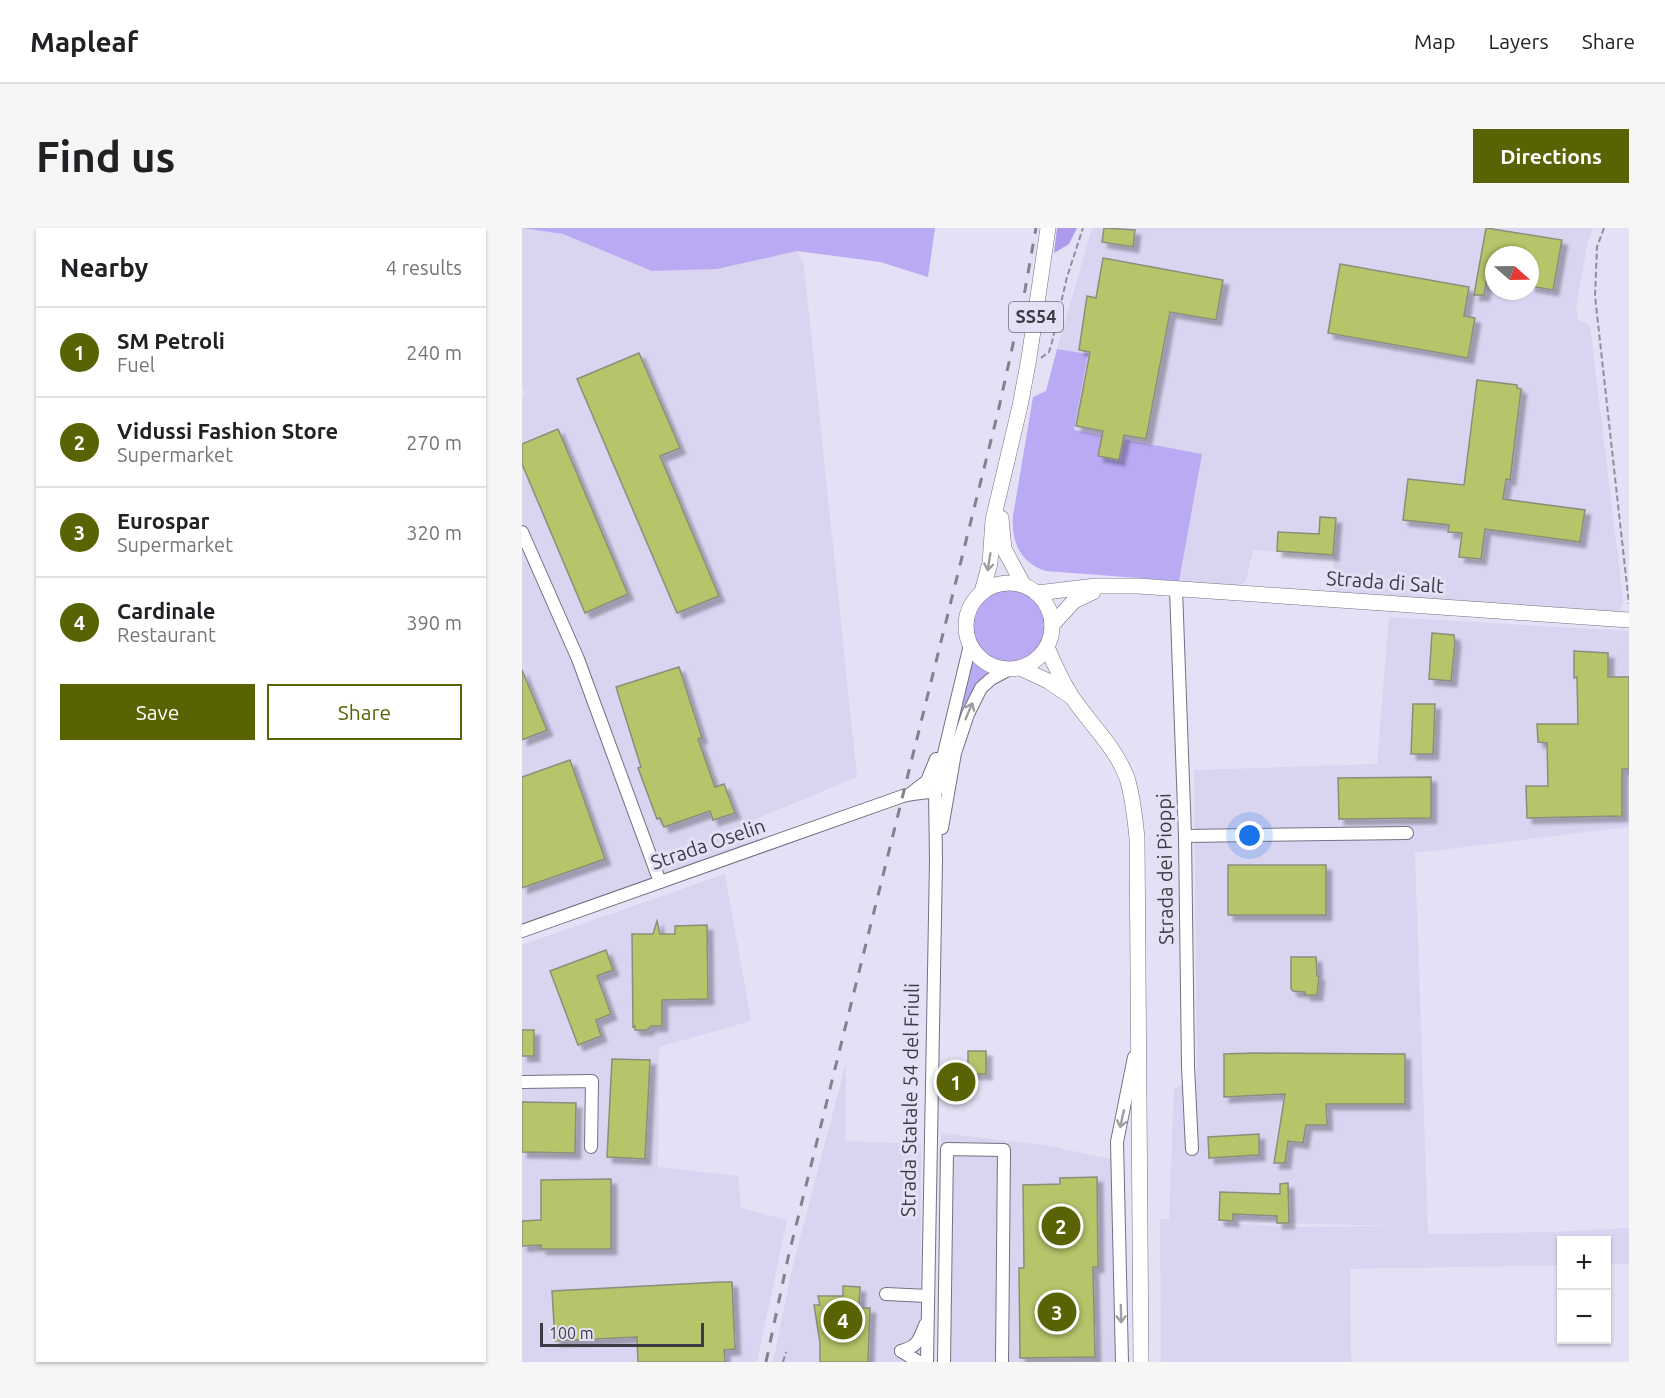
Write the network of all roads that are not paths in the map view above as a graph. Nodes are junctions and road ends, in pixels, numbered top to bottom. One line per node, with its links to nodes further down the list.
1 (1048, 228): 2 (main road, Strada Statale 54 del Friuli / SS54)
2 (1000, 491): 4 (main road, Strada Statale 54 del Friuli / SS54); 7 (main road, Strada Statale 54 del Friuli / SS54, one-way to 7)
3 (522, 532): 22 (street)
4 (1023, 585): 7 (main road); 8 (main road)
5 (1138, 586): 6 (main road, Strada di Salt); 8 (main road); 10 (main road)
6 (1176, 588): 9 (main road, Strada di Salt); 20 (street, Strada dei Pioppi)
7 (982, 592): 11 (main road, Strada Statale 54 del Friuli / SS54)
8 (1037, 593): 10 (main road)
9 (1629, 620)
10 (1052, 625): 12 (main road)
11 (970, 645): 13 (main road); 14 (street, Strada Statale 54 del Friuli / SS54)
12 (1047, 647): 13 (main road, Strada Statale 54 del Friuli / SS54); 15 (main road)
13 (1015, 669): 15 (main road); 16 (street, Strada Statale 54 del Friuli / SS54, one-way to 13)
14 (964, 673): 17 (street, Strada Statale 54 del Friuli / SS54); 18 (street, Strada Statale 54 del Friuli / SS54)
15 (1073, 698): 24 (main road)
16 (952, 766): 17 (street); 21 (street, Strada Statale 54 del Friuli / SS54)
17 (935, 791): 18 (street); 21 (street, Strada Statale 54 del Friuli / SS54)
18 (908, 795): 21 (street, Strada Statale 54 del Friuli); 22 (street, Strada Oselin)
19 (1407, 832): 20 (street)
20 (1185, 836): 27 (street, Strada dei Pioppi)
21 (936, 861): 29 (street, Strada Statale 54 del Friuli / SS54)
22 (660, 882): 23 (street, Strada Oselin)
23 (522, 931)
24 (1138, 1041): 35 (street, one-way to 35); 36 (main road)
25 (522, 1082): 26 (street)
26 (591, 1148)
27 (1192, 1149)
28 (886, 1294): 29 (street)
29 (928, 1296): 30 (street, Strada Statale 54 del Friuli / SS54)
30 (927, 1319): 31 (street); 32 (street, Strada Statale 54 del Friuli / SS54)
31 (920, 1362)
32 (929, 1362)
33 (944, 1362): 34 (street)
34 (1002, 1362)
35 (1122, 1362)
36 (1141, 1362)

